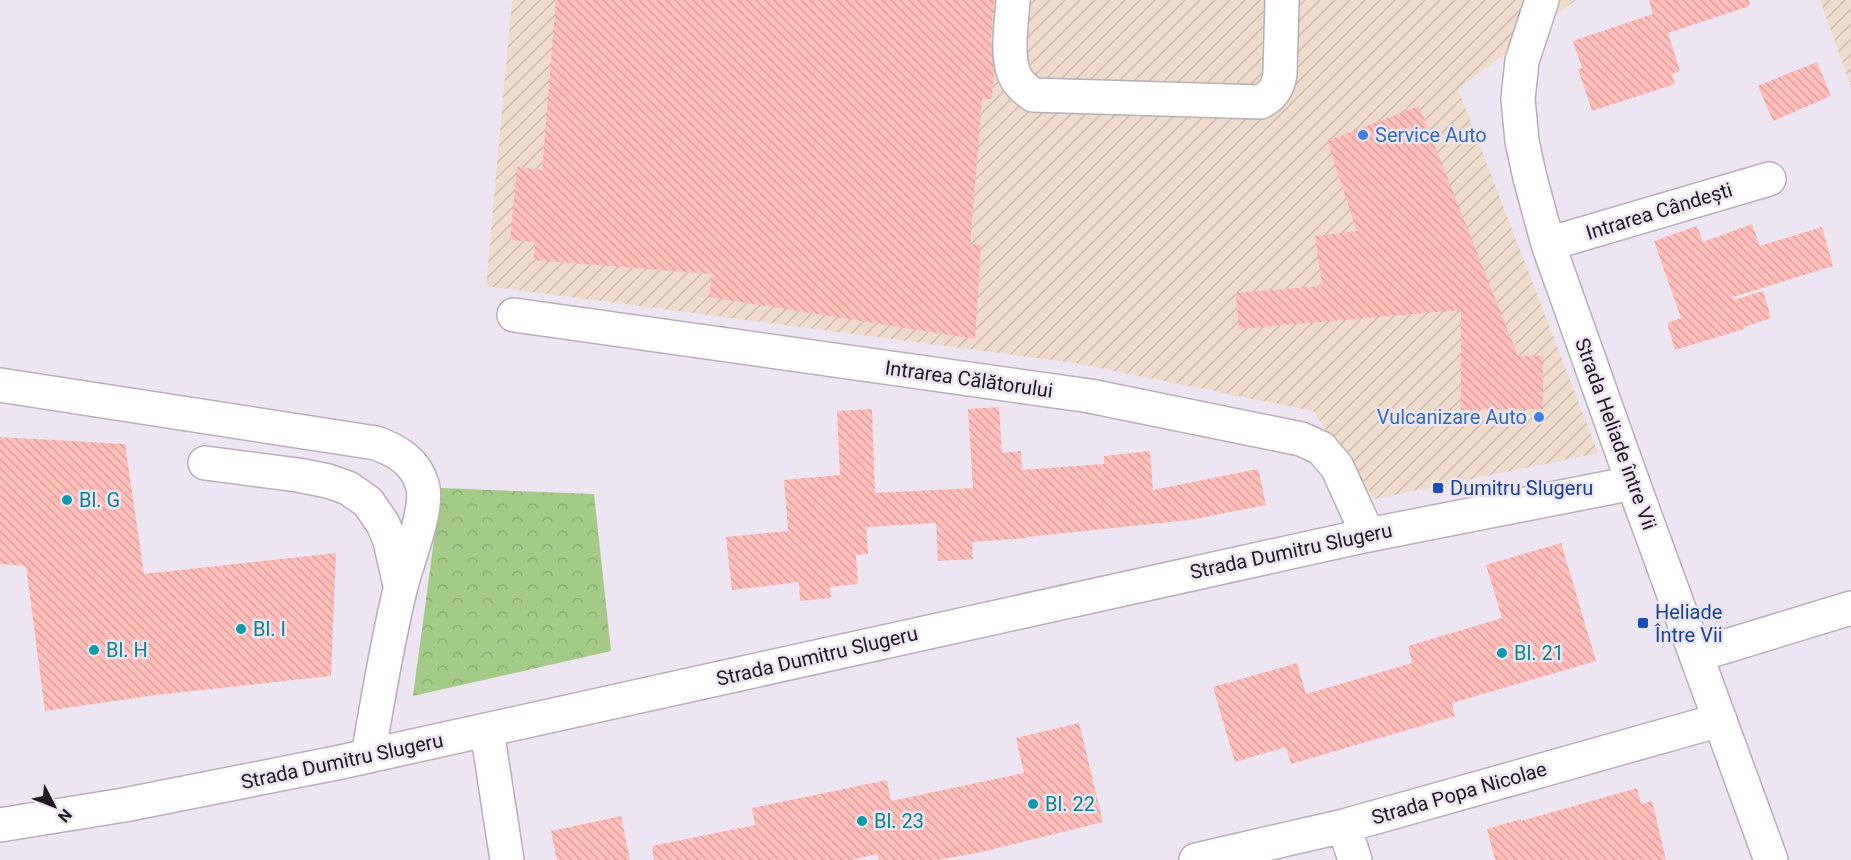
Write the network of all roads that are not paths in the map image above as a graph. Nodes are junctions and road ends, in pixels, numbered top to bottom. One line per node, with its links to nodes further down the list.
1 (1013, 0): 2 (street)
2 (1282, 0)
3 (1542, 0): 5 (street, Strada Heliade între Vii)
4 (1769, 178): 5 (street, Intrarea Cândești)
5 (1548, 244): 9 (street, Strada Heliade între Vii)
6 (514, 315): 10 (street, Intrarea Călătorului)
7 (0, 385): 11 (street)
8 (205, 463): 11 (street)
9 (1633, 483): 10 (street, Strada Dumitru Slugeru); 13 (street, Strada Heliade între Vii)
10 (1368, 535): 15 (street, Strada Dumitru Slugeru)
11 (401, 586): 16 (street)
12 (1851, 608): 13 (street)
13 (1697, 655): 14 (street, Strada Heliade între Vii)
14 (1720, 720): 18 (street, Strada Popa Nicolae); 22 (street, Strada Heliade între Vii)
15 (488, 730): 16 (street, Strada Dumitru Slugeru); 19 (street)
16 (368, 756): 17 (street, Strada Dumitru Slugeru)
17 (0, 825)
18 (1344, 826): 20 (street, Strada Popa Nicolae); 21 (street)
19 (507, 860)
20 (1196, 860)
21 (1355, 860)
22 (1771, 860)

